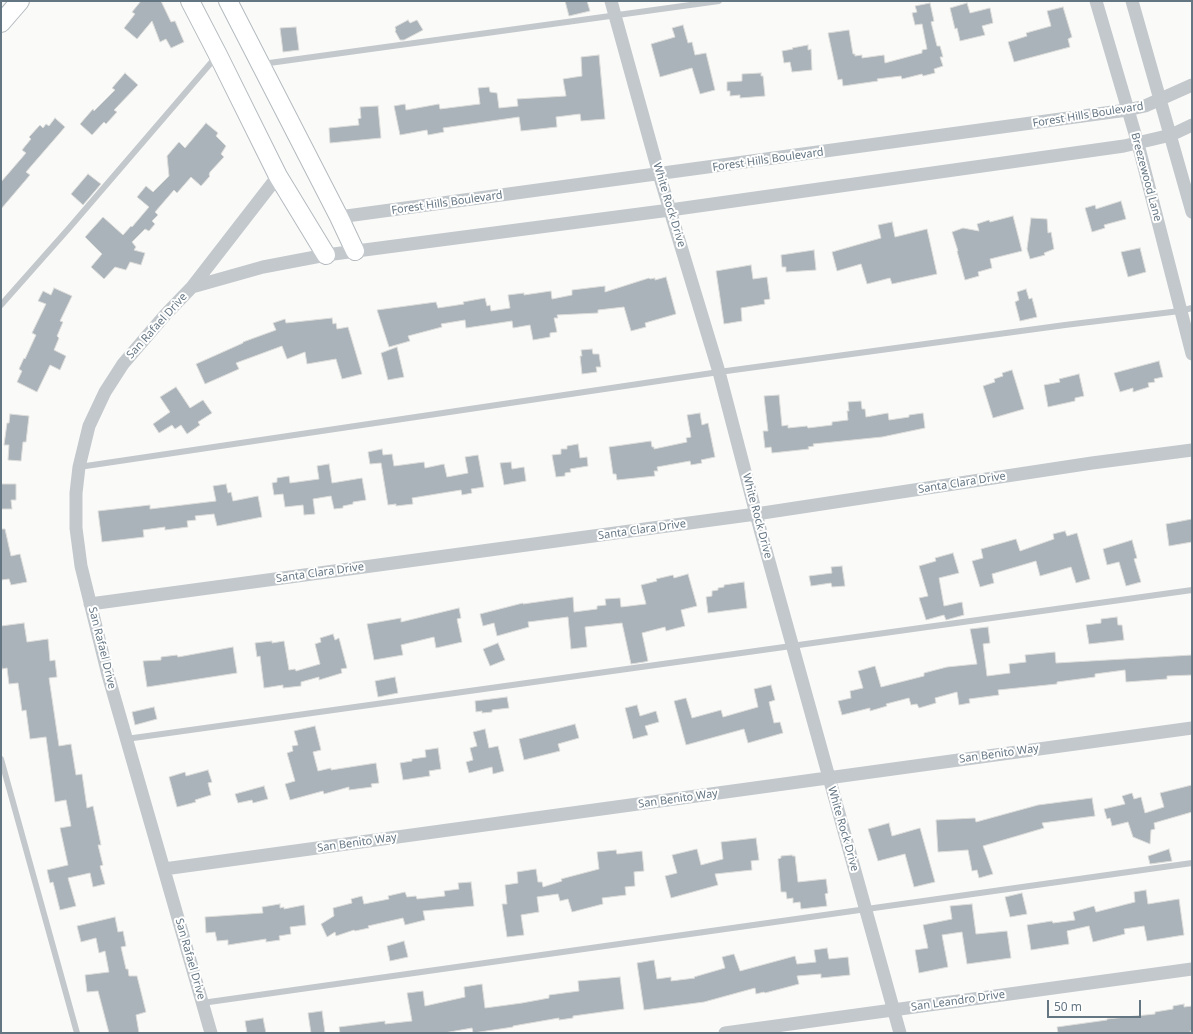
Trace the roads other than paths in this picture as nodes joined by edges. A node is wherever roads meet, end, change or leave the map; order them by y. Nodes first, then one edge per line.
1 (20, 1) edge
2 (190, 1) edge
3 (228, 1) edge
4 (611, 1) edge
5 (719, 1) edge
6 (1096, 1) edge
7 (1132, 1) edge
8 (615, 16) junction
9 (1, 23) edge
10 (218, 54) junction
11 (261, 64) junction
12 (1192, 85) edge
13 (1161, 100) junction
14 (1127, 110) junction
15 (1192, 124) edge
16 (1171, 135) junction
17 (1138, 144) junction
18 (659, 174) junction
19 (278, 176) junction
20 (670, 210) junction
21 (1192, 212) edge
22 (339, 217) junction
23 (354, 251) junction
24 (326, 255) junction
25 (192, 287) junction
26 (1, 305) edge
27 (1186, 310) edge
28 (1192, 354) edge
29 (719, 372) junction
30 (1192, 450) edge
31 (79, 467) junction
32 (756, 514) junction
33 (1192, 590) edge
34 (90, 604) junction
35 (793, 644) junction
36 (1192, 728) edge
37 (126, 739) junction
38 (1, 759) edge
39 (829, 778) junction
40 (1192, 863) edge
41 (164, 869) junction
42 (866, 910) junction
43 (1192, 969) edge
44 (202, 1003) junction
45 (893, 1010) junction
46 (77, 1033) edge
47 (211, 1033) edge
48 (725, 1033) edge
49 (900, 1033) edge

1 - 9 street
2 - 10 street
3 - 11 street
4 - 8 street, White Rock Drive
5 - 8 lane
6 - 14 street, Breezewood Lane
7 - 13 street
8 - 11 lane
8 - 18 street, White Rock Drive
10 - 19 street
10 - 26 lane
11 - 22 street
12 - 13 street, Forest Hills Boulevard
13 - 14 street, Forest Hills Boulevard
13 - 16 street
14 - 17 street, Breezewood Lane
14 - 18 street, Forest Hills Boulevard
15 - 16 street
16 - 17 street
16 - 21 street
17 - 20 street
17 - 27 street, Breezewood Lane
18 - 20 street, White Rock Drive
18 - 22 street, Forest Hills Boulevard
19 - 24 street
19 - 25 street, San Rafael Drive
20 - 23 street
20 - 29 street, White Rock Drive
22 - 23 street
23 - 24 street, San Rafael Drive
24 - 25 street, San Rafael Drive
25 - 31 street, San Rafael Drive
27 - 28 street, Breezewood Lane
27 - 29 lane
29 - 31 lane
29 - 32 street, White Rock Drive
30 - 32 street, Santa Clara Drive
31 - 34 street, San Rafael Drive
32 - 34 street, Santa Clara Drive
32 - 35 street, White Rock Drive
33 - 35 lane
34 - 37 street, San Rafael Drive
35 - 37 lane
35 - 39 street, White Rock Drive
36 - 39 street, San Benito Way
37 - 41 street, San Rafael Drive
38 - 46 lane
39 - 41 street, San Benito Way
39 - 42 street, White Rock Drive
40 - 42 lane
41 - 44 street, San Rafael Drive
42 - 44 lane
42 - 45 street, White Rock Drive
43 - 45 street, San Leandro Drive
44 - 47 street, San Rafael Drive
45 - 48 street, San Leandro Drive
45 - 49 street, White Rock Drive

